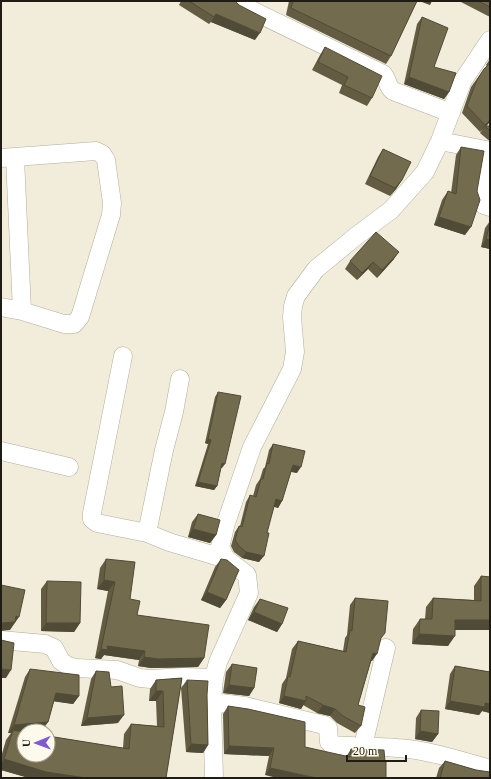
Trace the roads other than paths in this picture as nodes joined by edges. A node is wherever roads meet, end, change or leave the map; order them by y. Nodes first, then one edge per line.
1 (237, 1) edge
2 (490, 40) edge
3 (452, 113) junction
4 (440, 141) junction
5 (8, 158) edge
6 (490, 207) edge
7 (1, 307) edge
8 (22, 311) junction
9 (122, 356) dead end
10 (180, 379) dead end
11 (1, 451) edge
12 (68, 467) dead end
13 (147, 533) junction
14 (226, 560) junction
15 (1, 640) edge
16 (386, 648) dead end
17 (214, 678) junction
18 (212, 702) junction
19 (363, 746) junction
20 (490, 769) edge
21 (214, 778) edge

1 - 3 street
2 - 3 street
3 - 4 street
4 - 6 street
4 - 14 street
5 - 8 street
5 - 8 street
7 - 8 street
9 - 13 street
10 - 13 street
11 - 12 street
13 - 14 street
14 - 17 street
15 - 17 street
16 - 19 street
17 - 18 street
18 - 19 street
18 - 21 street
19 - 20 street

